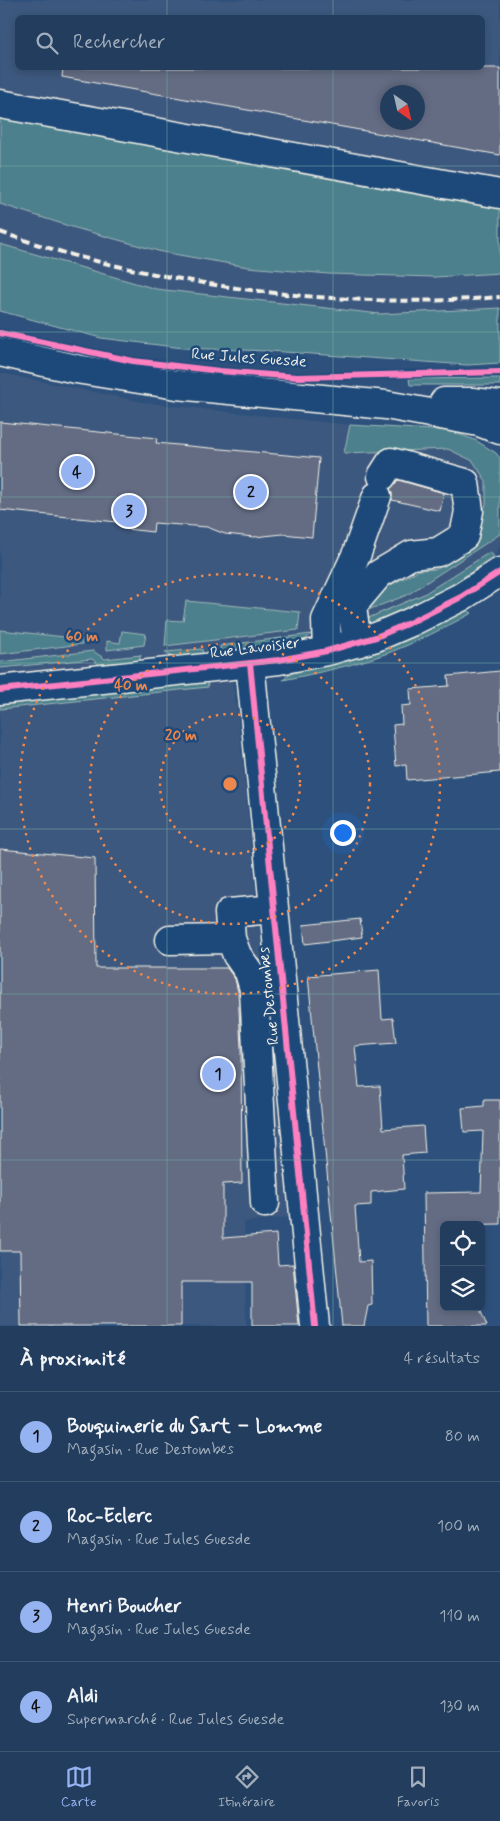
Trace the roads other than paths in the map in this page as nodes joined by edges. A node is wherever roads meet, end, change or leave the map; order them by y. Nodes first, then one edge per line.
1 (0, 104) edge
2 (500, 194) edge
3 (0, 352) edge
4 (386, 405) junction
5 (500, 405) edge
6 (500, 430) edge
7 (499, 572) edge
8 (357, 643) junction
9 (327, 651) junction
10 (250, 663) junction
11 (0, 690) edge
12 (274, 909) junction
13 (232, 939) junction
14 (170, 940) dead end
15 (265, 1203) dead end
16 (315, 1326) edge

1 - 2 street
3 - 4 street, Rue Jules Guesde
4 - 5 street, Rue Jules Guesde
4 - 6 street, Rue Jules Guesde
7 - 8 street, Rue Lavoisier
8 - 9 street, Rue Lavoisier
8 - 9 street
9 - 10 street, Rue Lavoisier
10 - 11 street, Rue Lavoisier
10 - 12 street, Rue Destombes
12 - 13 street
12 - 16 street, Rue Destombes
13 - 14 street
13 - 15 street

